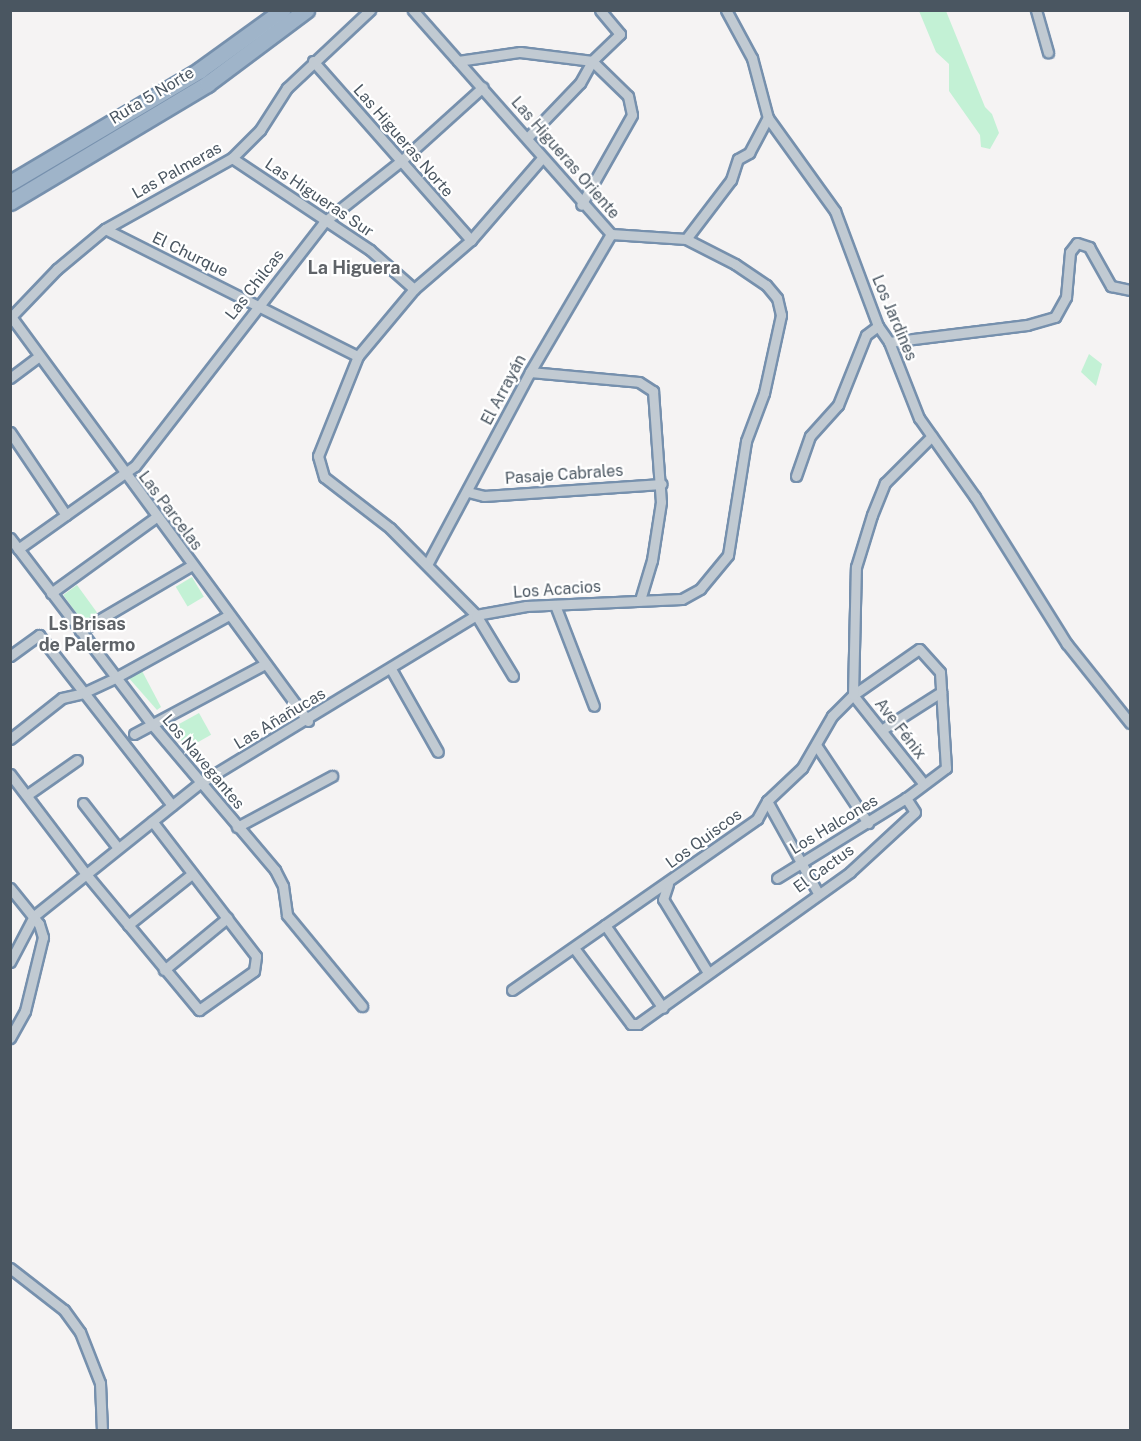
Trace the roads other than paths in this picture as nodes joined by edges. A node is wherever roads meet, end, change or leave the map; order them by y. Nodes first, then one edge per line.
1 (283, 10) edge
2 (306, 10) edge
3 (370, 10) edge
4 (413, 10) edge
5 (600, 10) edge
6 (726, 10) edge
7 (1036, 10) edge
8 (1048, 52) dead end
9 (458, 61) junction
10 (592, 61) junction
11 (313, 62) junction
12 (483, 87) junction
13 (768, 118) junction
14 (528, 136) junction
15 (232, 158) junction
16 (542, 158) junction
17 (401, 161) junction
18 (10, 183) edge
19 (10, 202) edge
20 (582, 205) junction
21 (324, 222) junction
22 (105, 229) junction
23 (611, 234) junction
24 (686, 239) junction
25 (471, 240) junction
26 (414, 289) junction
27 (1131, 291) edge
28 (257, 306) junction
29 (11, 318) edge
30 (878, 326) junction
31 (889, 342) junction
32 (39, 356) junction
33 (358, 356) junction
34 (530, 372) junction
35 (10, 378) edge
36 (10, 432) edge
37 (932, 436) junction
38 (124, 474) junction
39 (796, 476) dead end
40 (662, 484) junction
41 (468, 492) junction
42 (66, 515) junction
43 (156, 516) junction
44 (10, 538) edge
45 (18, 549) junction
46 (428, 563) junction
47 (192, 565) junction
48 (51, 592) junction
49 (640, 600) junction
50 (555, 605) junction
51 (229, 615) junction
52 (476, 615) junction
53 (80, 631) junction
54 (10, 656) edge
55 (265, 664) junction
56 (391, 669) junction
57 (513, 676) dead end
58 (115, 678) junction
59 (83, 693) junction
60 (941, 693) junction
61 (853, 694) junction
62 (594, 706) dead end
63 (308, 721) junction
64 (150, 722) junction
65 (1131, 723) edge
66 (883, 729) junction
67 (134, 734) dead end
68 (10, 739) edge
69 (816, 745) junction
70 (438, 752) dead end
71 (77, 760) dead end
72 (10, 774) edge
73 (332, 776) dead end
74 (200, 783) junction
75 (923, 783) junction
76 (27, 795) junction
77 (906, 798) junction
78 (767, 801) junction
79 (83, 803) dead end
80 (172, 805) junction
81 (152, 821) junction
82 (868, 823) junction
83 (237, 827) junction
84 (118, 848) junction
85 (802, 863) junction
86 (86, 874) junction
87 (192, 874) junction
88 (777, 878) dead end
89 (668, 884) junction
90 (10, 888) edge
91 (818, 893) junction
92 (34, 916) junction
93 (227, 918) junction
94 (128, 926) junction
95 (605, 926) junction
96 (574, 948) junction
97 (10, 962) edge
98 (164, 970) junction
99 (708, 971) junction
100 (512, 990) dead end
101 (362, 1006) dead end
102 (663, 1008) junction
103 (10, 1038) edge
104 (10, 1268) edge
105 (102, 1431) edge

1 - 18 highway, Ruta 5 Norte
2 - 19 highway, Ruta 5 Norte
3 - 11 street, Las Palmeras
4 - 9 street, Las Higueras Oriente
5 - 10 street
6 - 13 street, Los Jardines
7 - 8 street
9 - 10 street
9 - 12 street, Las Higueras Oriente
10 - 14 street
10 - 20 street
11 - 15 street, Las Palmeras
11 - 17 street, Las Higueras Norte
12 - 14 street, Las Higueras Oriente
12 - 17 street, Las Chilcas
13 - 24 street
13 - 30 street, Los Jardines
14 - 16 street, Las Higueras Oriente
15 - 21 street, Las Higueras Sur
15 - 22 street, Las Palmeras
16 - 20 street, Las Higueras Oriente
16 - 25 street
17 - 21 street, Las Chilcas
17 - 25 street, Las Higueras Norte
20 - 23 street, Las Higueras Oriente
21 - 26 street, Las Higueras Sur
21 - 28 street, Las Chilcas
22 - 28 street, El Churque
22 - 29 street, Las Palmeras
23 - 24 street, Las Higueras Oriente
23 - 34 street, El Arrayán
24 - 49 street, Las Higueras Oriente
25 - 26 street
26 - 33 street
27 - 31 street
28 - 33 street, El Churque
28 - 38 street, Las Chilcas
29 - 32 street, Las Parcelas
30 - 31 street, Los Jardines
30 - 39 street
31 - 37 street, Los Jardines
32 - 35 street
32 - 38 street, Las Parcelas
33 - 46 street
34 - 40 street
34 - 41 street, El Arrayán
36 - 42 street
37 - 61 street
37 - 65 street, Los Jardines
38 - 42 street, Las Chilcas
38 - 43 street, Las Parcelas
40 - 41 street, Pasaje Cabrales
40 - 49 street
41 - 46 street, El Arrayán
42 - 45 street, Las Chilcas
43 - 47 street, Las Parcelas
43 - 48 street
44 - 45 street, Los Navegantes
45 - 48 street, Los Navegantes
46 - 52 street
47 - 51 street, Las Parcelas
47 - 53 street
48 - 53 street, Los Navegantes
49 - 50 street, Los Acacios
50 - 52 street, Los Acacios
50 - 62 street
51 - 55 street, Las Parcelas
51 - 58 street
52 - 56 street, Las Añañucas
52 - 57 street
53 - 58 street, Los Navegantes
54 - 59 street
55 - 63 street, Las Parcelas
55 - 64 street
56 - 63 street, Las Añañucas
56 - 70 street
58 - 59 street
58 - 64 street, Los Navegantes
59 - 68 street
59 - 80 street
60 - 61 street, Los Quiscos
60 - 66 street
60 - 75 street
61 - 66 street, Ave Fénix
61 - 69 street, Los Quiscos
63 - 74 street, Las Añañucas
64 - 67 street
64 - 74 street, Los Navegantes
66 - 75 street, Ave Fénix
69 - 78 street, Los Quiscos
69 - 82 street
71 - 76 street
72 - 76 street
73 - 83 street
74 - 80 street, Las Añañucas
74 - 83 street, Los Navegantes
75 - 77 street
76 - 86 street
77 - 82 street, Los Halcones
77 - 91 street, El Cactus
78 - 85 street
78 - 89 street, Los Quiscos
79 - 84 street
80 - 81 street, Las Añañucas
81 - 84 street, Las Añañucas
81 - 87 street
82 - 85 street, Los Halcones
83 - 101 street, Los Navegantes
84 - 86 street, Las Añañucas
85 - 88 street, Los Halcones
85 - 91 street
86 - 92 street, Las Añañucas
86 - 94 street
87 - 93 street
87 - 94 street
89 - 95 street, Los Quiscos
89 - 99 street
90 - 92 street
91 - 99 street, El Cactus
92 - 97 street, Las Añañucas
92 - 103 street
93 - 98 street
93 - 98 street
94 - 98 street
95 - 96 street, Los Quiscos
95 - 102 street
96 - 100 street, Los Quiscos
96 - 102 street, El Cactus
99 - 102 street, El Cactus
104 - 105 street

